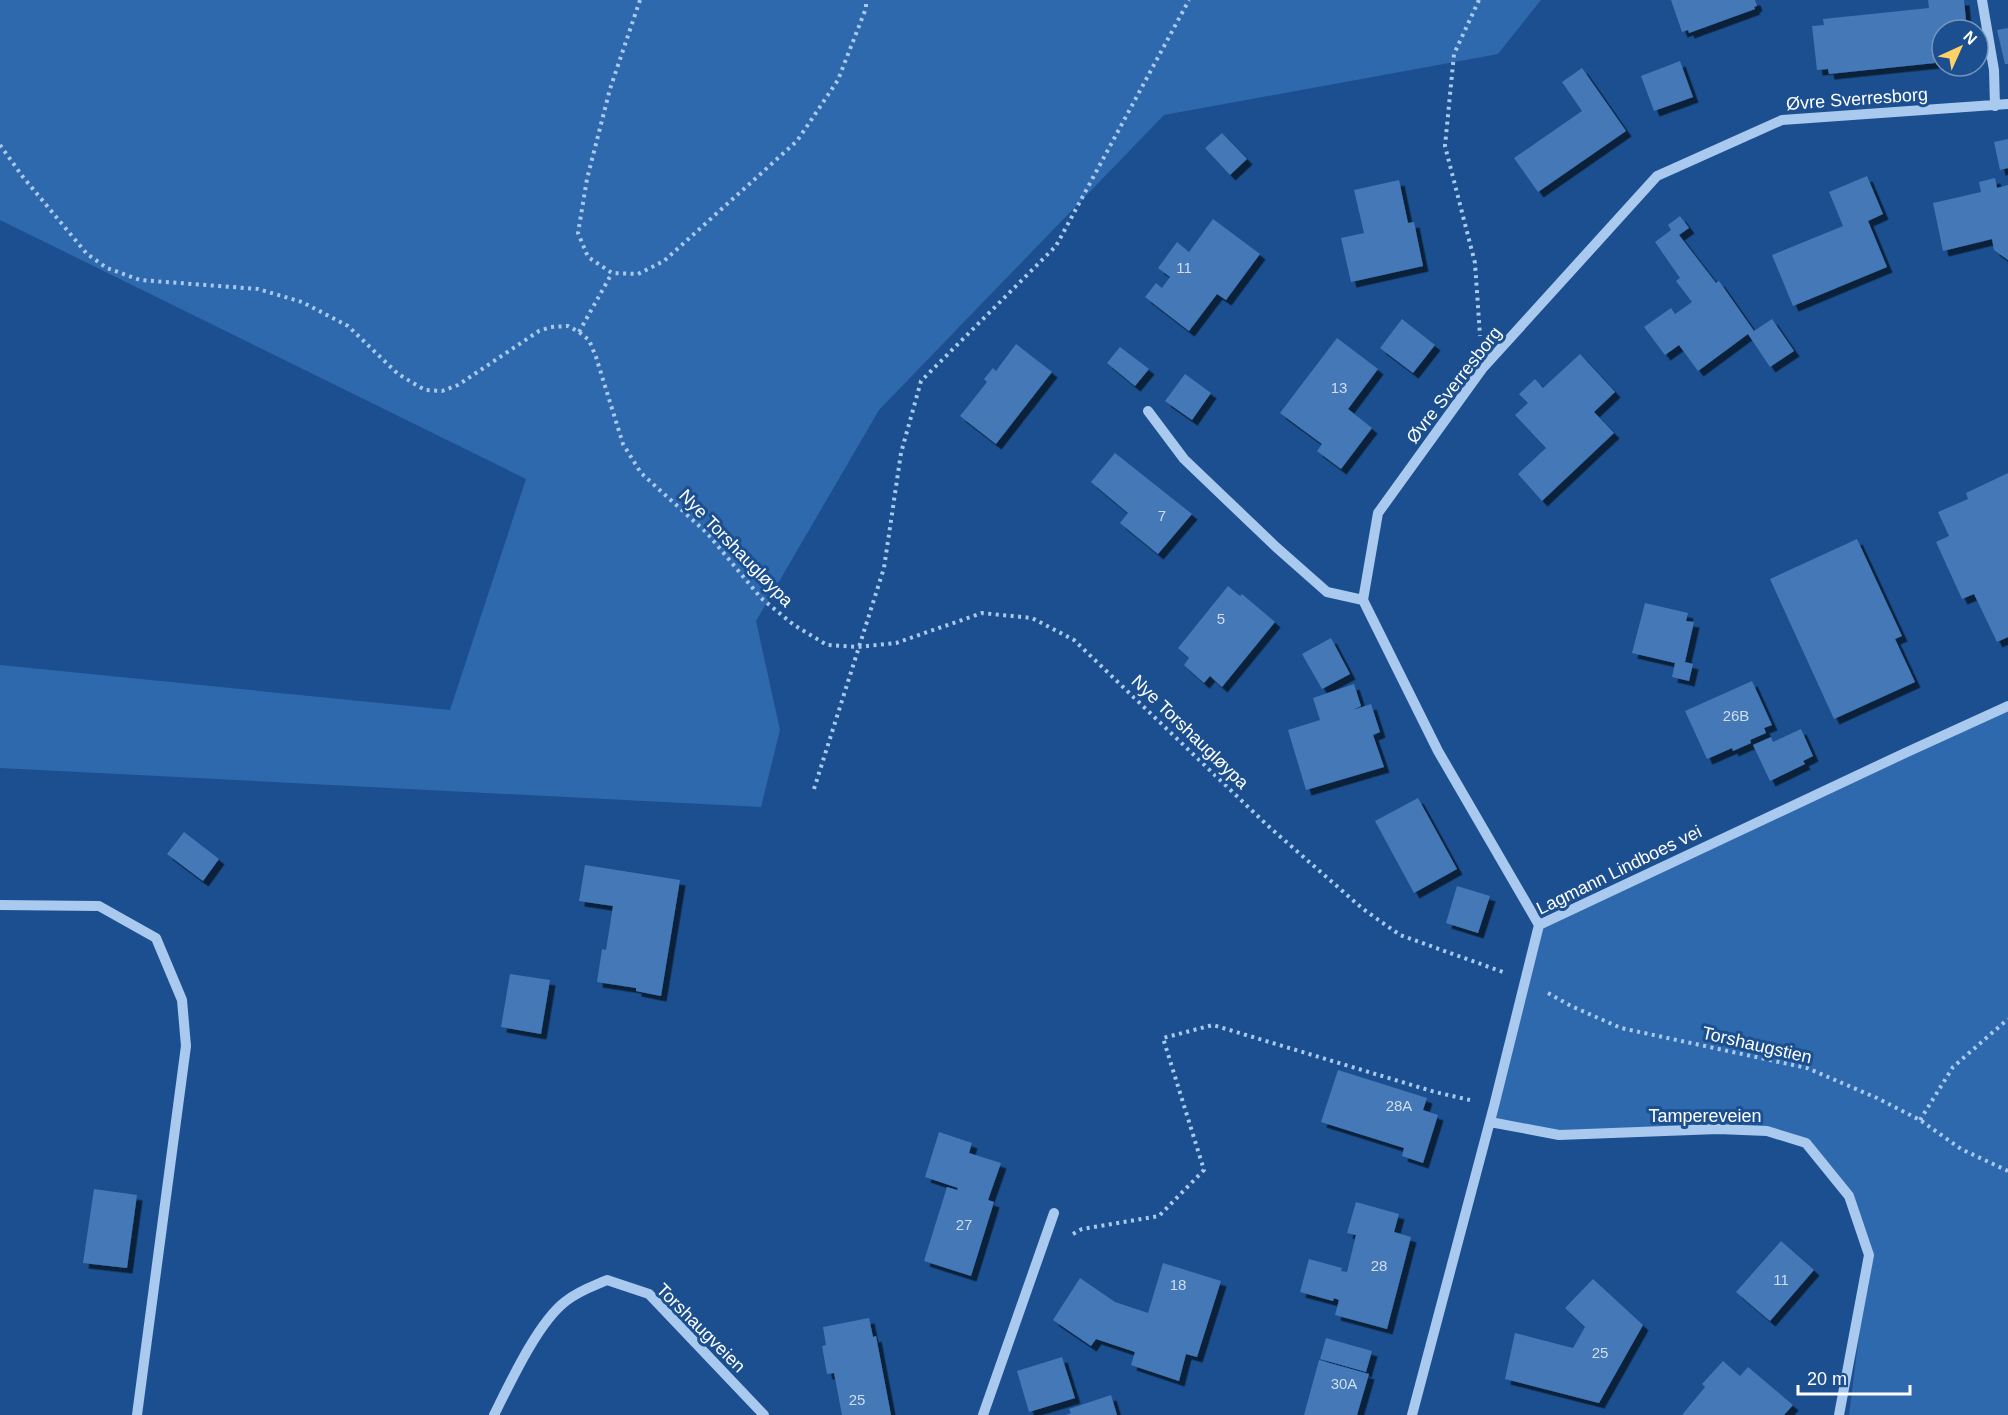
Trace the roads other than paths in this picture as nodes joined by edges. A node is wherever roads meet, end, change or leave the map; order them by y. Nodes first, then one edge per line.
1 (1982, 0) edge
2 (2008, 104) edge
3 (1995, 106) junction
4 (1148, 411) dead end
5 (1364, 600) junction
6 (2008, 706) edge
7 (0, 905) edge
8 (1539, 925) junction
9 (1490, 1122) junction
10 (1054, 1213) dead end
11 (137, 1415) edge
12 (494, 1415) edge
13 (764, 1415) edge
14 (983, 1415) edge
15 (1412, 1415) edge
16 (1839, 1415) edge

1 - 3 street
2 - 3 street, Øvre Sverresborg
3 - 5 street, Øvre Sverresborg
4 - 5 street
5 - 8 street
6 - 8 street, Lagmann Lindboes vei
7 - 11 street
8 - 9 street, Lagmann Lindboes vei
9 - 15 street, Lagmann Lindboes vei
9 - 16 street, Tampereveien
10 - 14 street
12 - 13 street, Torshaugveien

